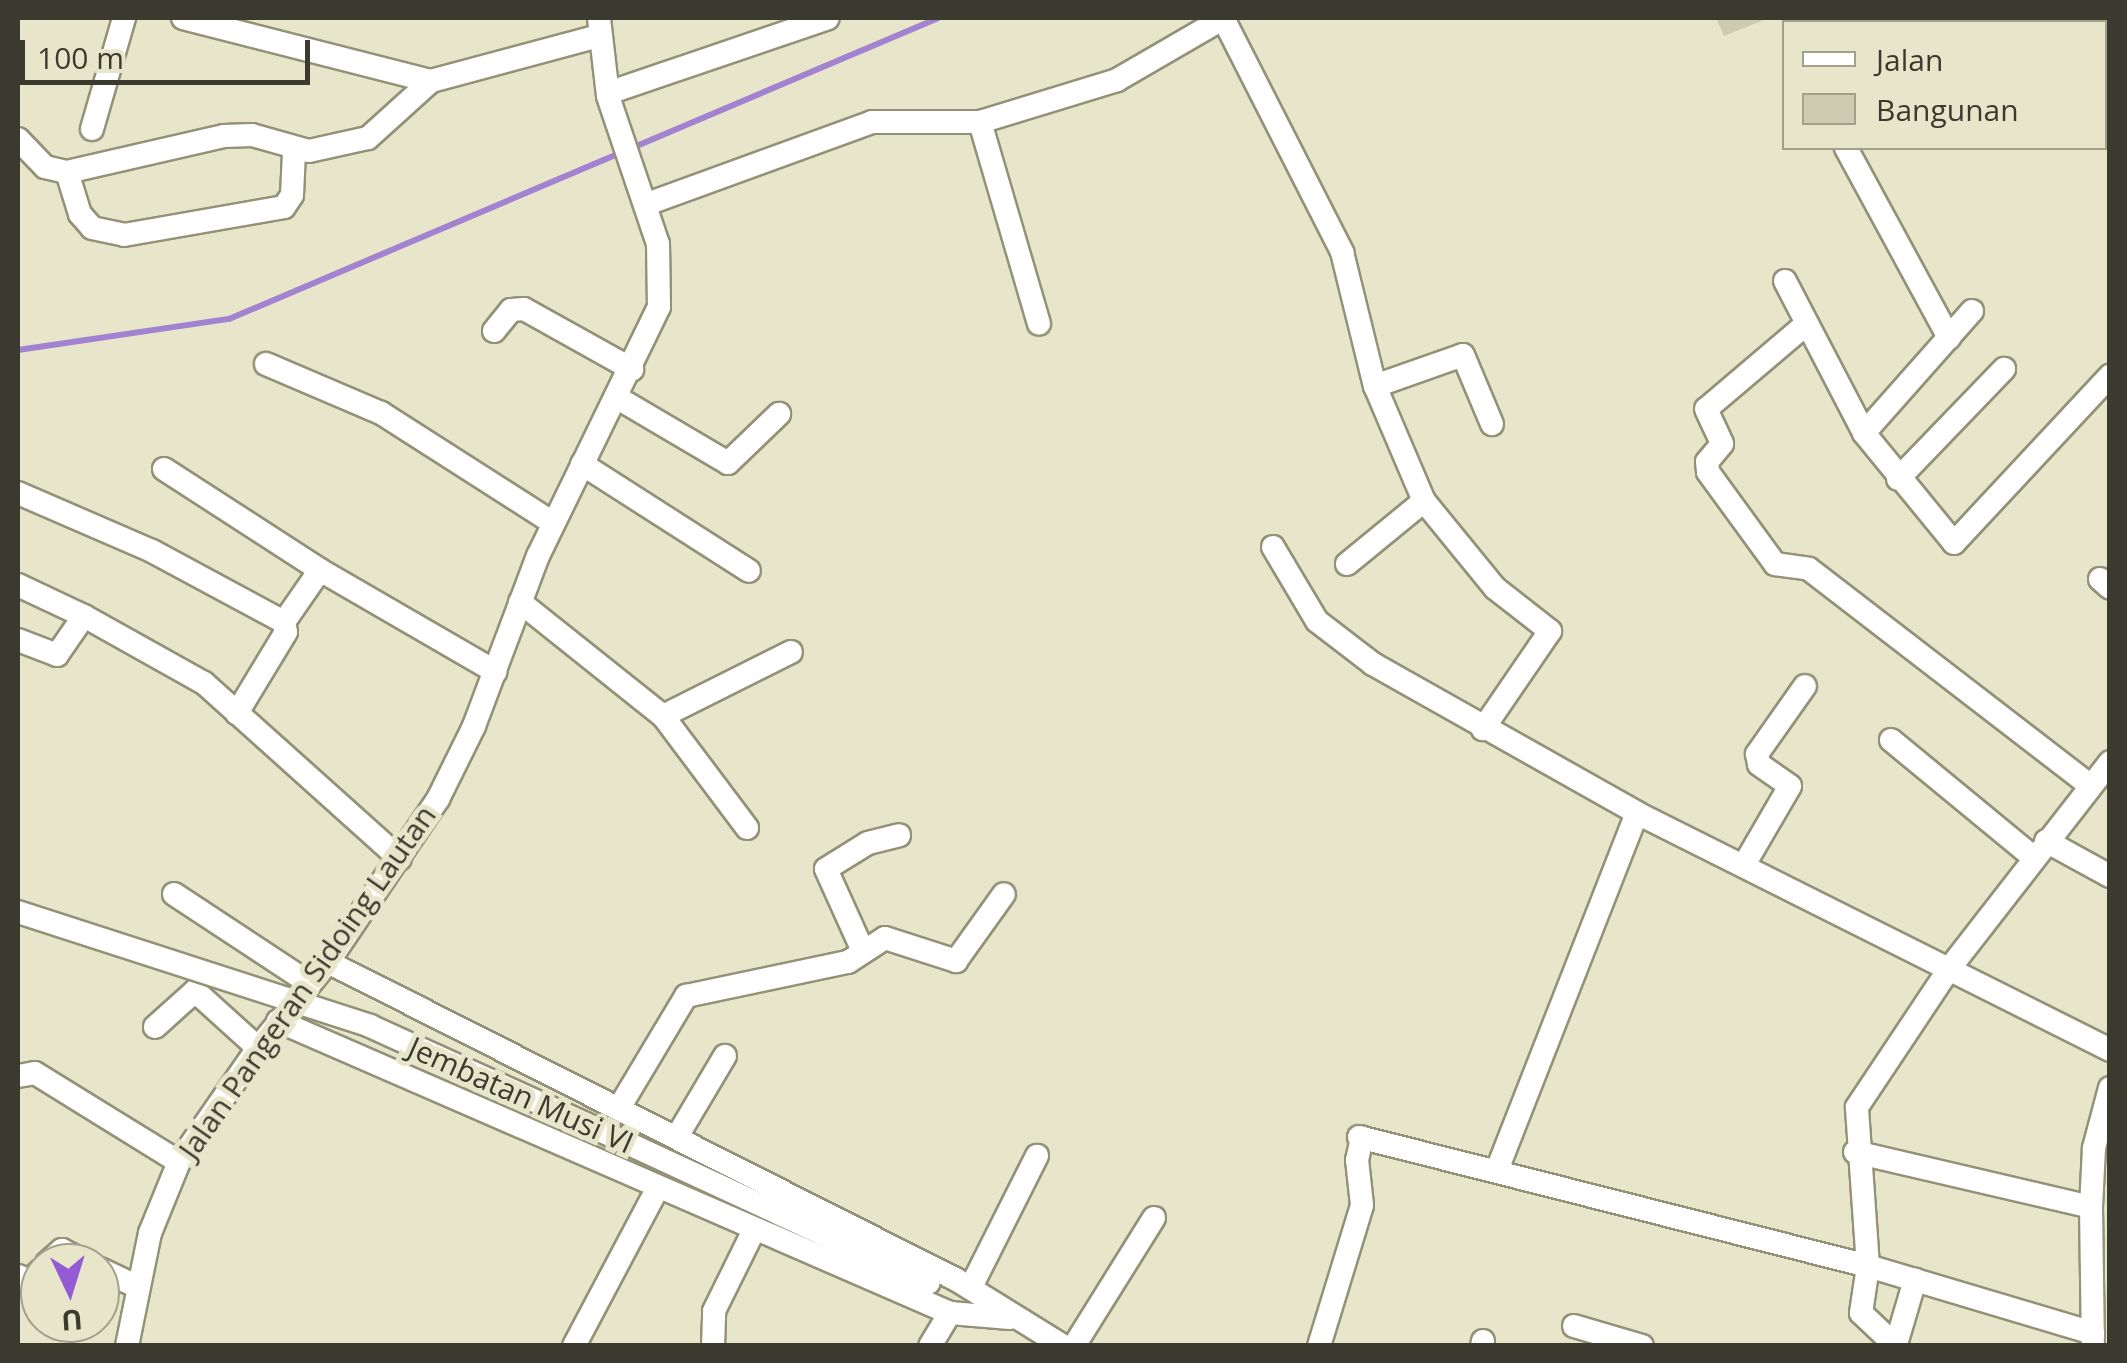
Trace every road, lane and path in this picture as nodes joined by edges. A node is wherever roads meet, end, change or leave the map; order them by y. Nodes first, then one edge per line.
1 (124, 18) edge
2 (183, 18) edge
3 (828, 18) edge
4 (1223, 18) edge
5 (599, 27) edge
6 (431, 81) junction
7 (608, 95) junction
8 (980, 122) junction
9 (92, 129) dead end
10 (18, 139) edge
11 (1856, 151) edge
12 (294, 152) junction
13 (67, 172) junction
14 (644, 194) junction
15 (1785, 281) dead end
16 (1972, 312) dead end
17 (1039, 324) dead end
18 (1804, 326) junction
19 (494, 331) dead end
20 (1949, 338) junction
21 (266, 364) dead end
22 (632, 369) junction
23 (2004, 369) dead end
24 (2110, 376) edge
25 (1375, 386) junction
26 (614, 400) junction
27 (779, 414) dead end
28 (1492, 424) dead end
29 (1864, 433) junction
30 (582, 464) junction
31 (164, 469) dead end
32 (1898, 480) junction
33 (18, 493) edge
34 (1424, 502) junction
35 (553, 523) junction
36 (1274, 548) dead end
37 (1347, 564) dead end
38 (320, 570) junction
39 (749, 571) dead end
40 (18, 585) edge
41 (520, 602) junction
42 (84, 616) junction
43 (284, 622) junction
44 (18, 640) edge
45 (790, 652) dead end
46 (496, 672) junction
47 (1805, 686) dead end
48 (236, 713) junction
49 (663, 716) junction
50 (1483, 729) junction
51 (1891, 740) dead end
52 (2110, 762) edge
53 (2089, 785) junction
54 (1637, 813) junction
55 (747, 828) dead end
56 (899, 836) dead end
57 (2040, 849) junction
58 (400, 859) junction
59 (1744, 864) junction
60 (2110, 876) edge
61 (174, 894) dead end
62 (1004, 894) dead end
63 (18, 912) edge
64 (863, 951) junction
65 (328, 962) junction
66 (1949, 969) junction
67 (309, 983) junction
68 (278, 1021) junction
69 (155, 1027) dead end
70 (258, 1048) junction
71 (2110, 1050) edge
72 (725, 1056) dead end
73 (18, 1076) edge
74 (2110, 1088) edge
75 (620, 1108) junction
76 (678, 1136) junction
77 (2102, 1144) edge
78 (1855, 1152) junction
79 (1037, 1156) dead end
80 (179, 1162) junction
81 (1497, 1170) junction
82 (656, 1190) junction
83 (2090, 1208) junction
84 (1154, 1218) dead end
85 (754, 1232) junction
86 (1868, 1266) junction
87 (120, 1278) edge
88 (1915, 1280) junction
89 (138, 1287) junction
90 (971, 1287) junction
91 (950, 1313) junction
92 (1010, 1318) junction
93 (1574, 1326) dead end
94 (2093, 1339) edge
95 (1897, 1344) edge
96 (131, 1345) edge
97 (574, 1346) edge
98 (713, 1346) edge
99 (930, 1346) edge
100 (1063, 1346) edge
101 (1074, 1346) edge
102 (1319, 1346) edge
103 (1642, 1346) edge

1 - 9 street
2 - 6 street
3 - 7 street
4 - 8 street
4 - 25 street
5 - 6 street
5 - 7 street
6 - 12 street
7 - 14 street, Jalan Pangeran Sidoing Lautan
8 - 14 street
8 - 17 street
10 - 13 street
11 - 20 street
12 - 13 street
12 - 13 street
14 - 22 street, Jalan Pangeran Sidoing Lautan
15 - 18 street
16 - 20 street
18 - 29 street
18 - 53 street
19 - 22 street
20 - 29 street
21 - 35 street
22 - 26 street, Jalan Pangeran Sidoing Lautan
23 - 32 street
24 - 32 street
25 - 28 street
25 - 34 street
26 - 27 street
26 - 30 street, Jalan Pangeran Sidoing Lautan
29 - 32 street
30 - 35 street, Jalan Pangeran Sidoing Lautan
30 - 39 street
31 - 38 street
33 - 43 street
34 - 37 street
34 - 50 street
35 - 41 street, Jalan Pangeran Sidoing Lautan
36 - 50 street
38 - 43 street
38 - 46 street
40 - 42 street
41 - 46 street, Jalan Pangeran Sidoing Lautan
41 - 49 street
42 - 44 street
42 - 48 street
43 - 48 street
45 - 49 street
46 - 58 street, Jalan Pangeran Sidoing Lautan
47 - 59 street
48 - 58 street
49 - 55 street
50 - 54 street
51 - 57 street
52 - 53 street
53 - 57 street
54 - 59 street
54 - 81 street
56 - 64 street
57 - 60 street
57 - 66 street
58 - 65 street, Jalan Pangeran Sidoing Lautan
59 - 66 street
61 - 67 street
62 - 64 street
63 - 92 street, Jembatan Musi VI, bridge
64 - 75 street
65 - 67 street, Jalan Pangeran Sidoing Lautan
65 - 75 street
66 - 71 street
66 - 78 street
67 - 68 street, Jalan Pangeran Sidoing Lautan
68 - 70 street, Jalan Pangeran Sidoing Lautan
68 - 82 street
69 - 70 street
70 - 80 street, Jalan Pangeran Sidoing Lautan
72 - 76 street
73 - 80 street
74 - 77 street
75 - 76 street
76 - 90 street
77 - 83 street
78 - 83 street
78 - 86 street
79 - 90 street
80 - 89 street, Jalan Pangeran Sidoing Lautan
81 - 86 street
81 - 102 street
82 - 85 street
82 - 97 street
83 - 94 street
84 - 101 street
85 - 91 street
85 - 98 street
86 - 88 street
86 - 95 street
87 - 89 street
88 - 94 street
88 - 95 street
89 - 96 street, Jalan Pangeran Sidoing Lautan
90 - 92 street
91 - 92 street
91 - 99 street
92 - 100 street
93 - 103 street

